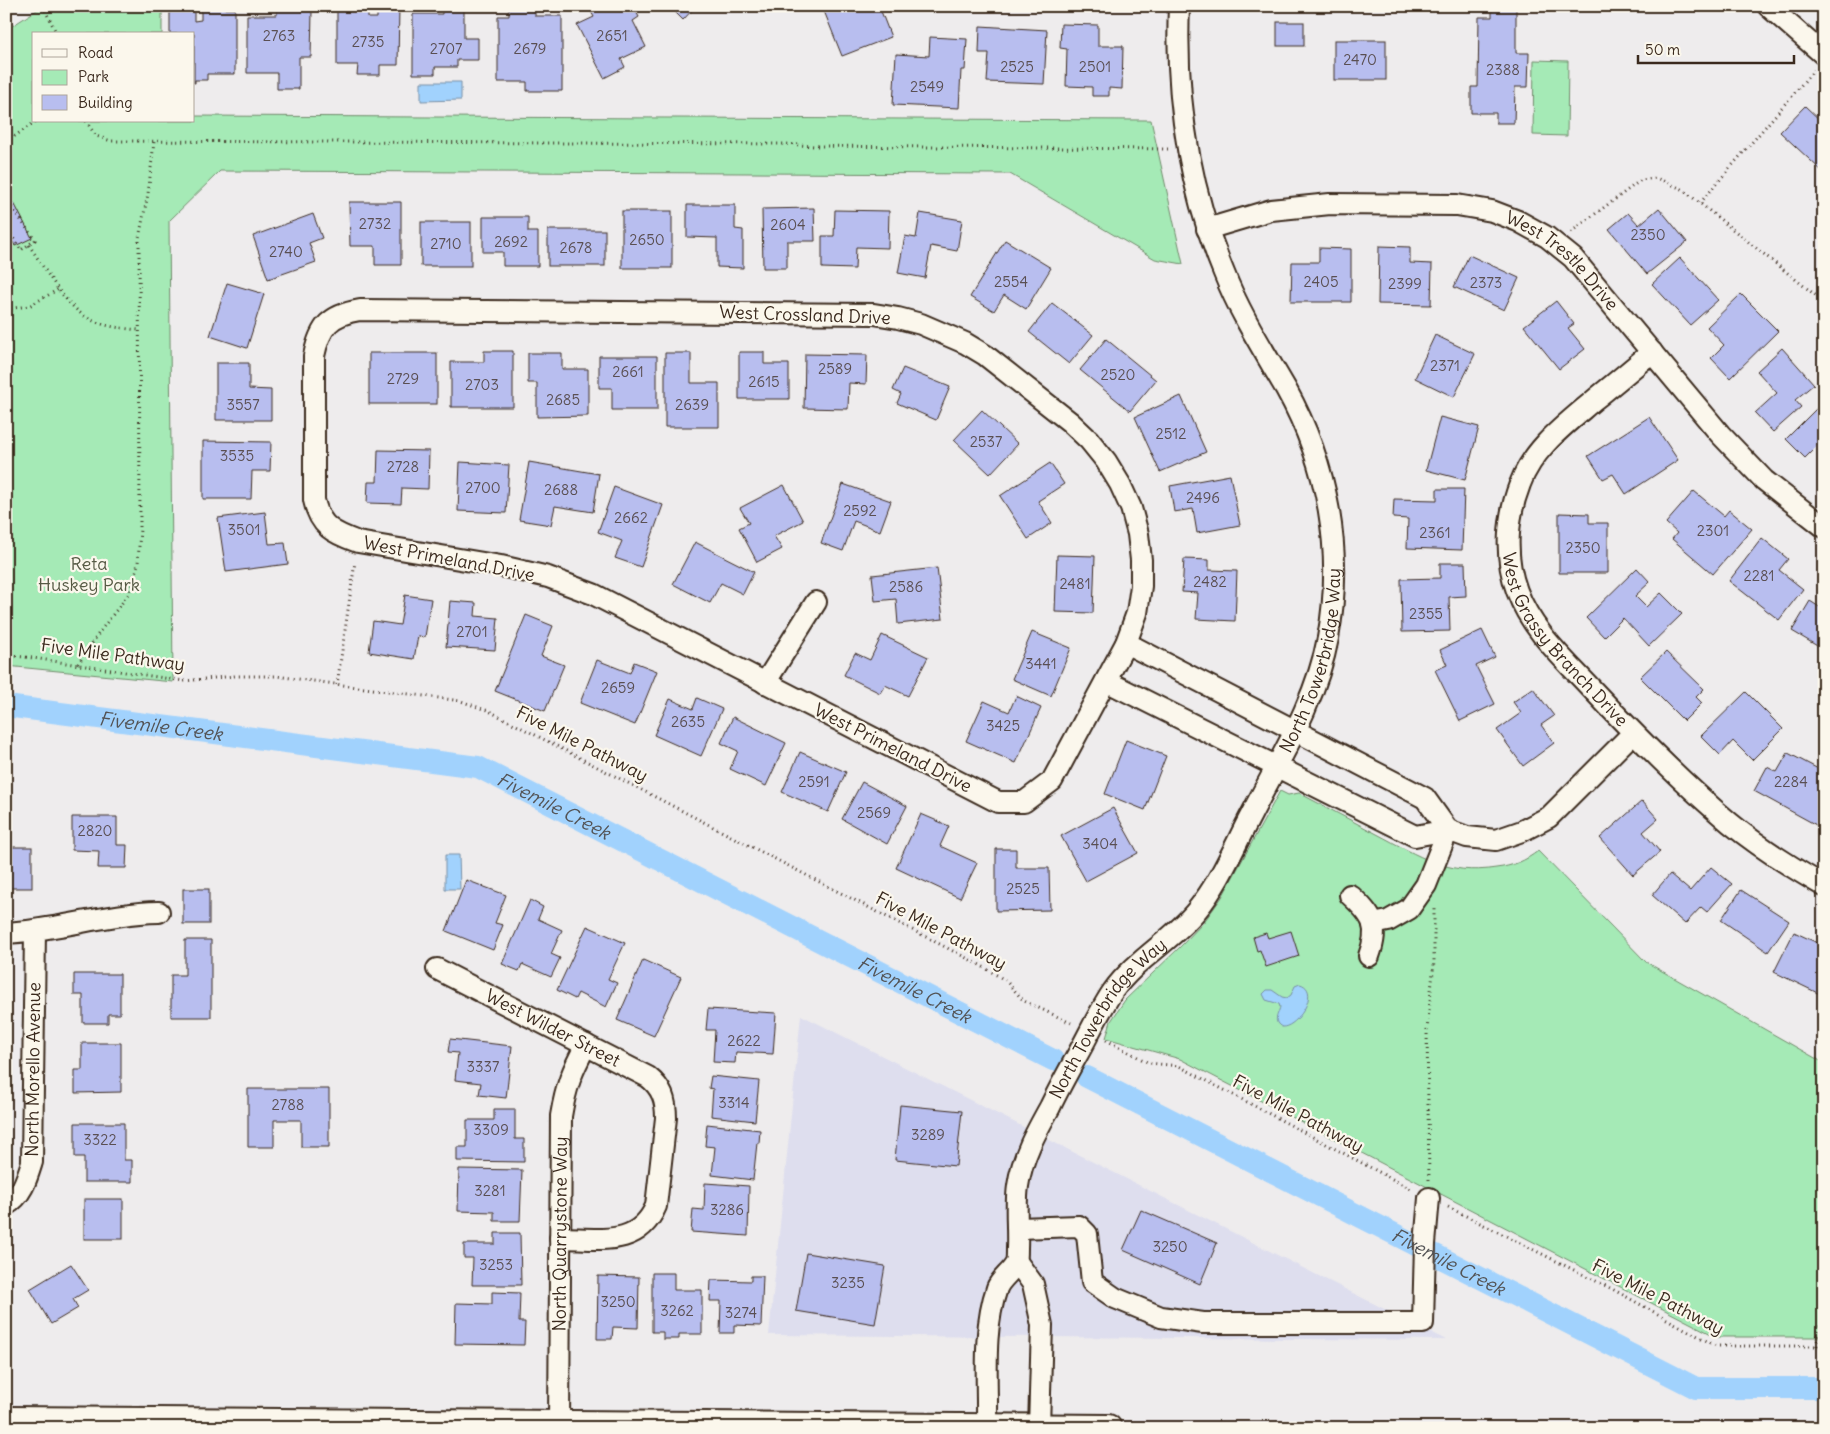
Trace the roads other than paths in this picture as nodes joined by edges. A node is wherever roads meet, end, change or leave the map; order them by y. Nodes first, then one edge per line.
1 (1179, 6) edge
2 (1768, 6) edge
3 (1820, 60) edge
4 (1207, 229) junction
5 (1652, 352) junction
6 (324, 524) joint
7 (1824, 527) edge
8 (816, 602) dead end
9 (1126, 643) junction
10 (1106, 680) junction
11 (765, 683) junction
12 (1295, 730) junction
13 (1633, 733) junction
14 (1276, 766) junction
15 (1024, 802) joint
16 (1448, 830) junction
17 (1824, 886) edge
18 (1350, 895) dead end
19 (159, 912) dead end
20 (1373, 924) junction
21 (35, 931) junction
22 (6, 933) edge
23 (1369, 956) dead end
24 (438, 969) dead end
25 (586, 1044) junction
26 (1429, 1198) road end
27 (9, 1204) edge
28 (1018, 1228) junction
29 (560, 1238) junction
30 (1017, 1262) junction
31 (6, 1420) edge
32 (559, 1426) edge
33 (987, 1427) edge
34 (1039, 1427) edge
35 (1108, 1428) edge

1 - 4 street, North Towerbridge Way
2 - 3 street
4 - 5 street, West Trestle Drive
4 - 12 street, North Towerbridge Way
5 - 7 street, West Trestle Drive
5 - 13 street, West Grassy Branch Drive
6 - 9 street, West Crossland Drive
6 - 11 street, West Primeland Drive
8 - 11 street
9 - 10 street, West Crossland Drive
9 - 12 street
10 - 14 street
10 - 15 street, West Crossland Drive
11 - 15 street, West Primeland Drive
12 - 14 street, North Towerbridge Way
12 - 16 street
13 - 16 street
13 - 17 street, West Grassy Branch Drive
14 - 16 street
14 - 28 street, North Towerbridge Way
16 - 20 street
18 - 20 street
19 - 21 street
20 - 23 street
21 - 22 street
21 - 27 street, North Morello Avenue
24 - 25 street, West Wilder Street
25 - 29 street, North Quarrystone Way
25 - 29 street, West Wilder Street
26 - 28 street
28 - 30 street, North Towerbridge Way
29 - 32 street, North Quarrystone Way
30 - 33 street
30 - 34 street
31 - 32 main road
32 - 33 main road
33 - 34 main road
34 - 35 main road

